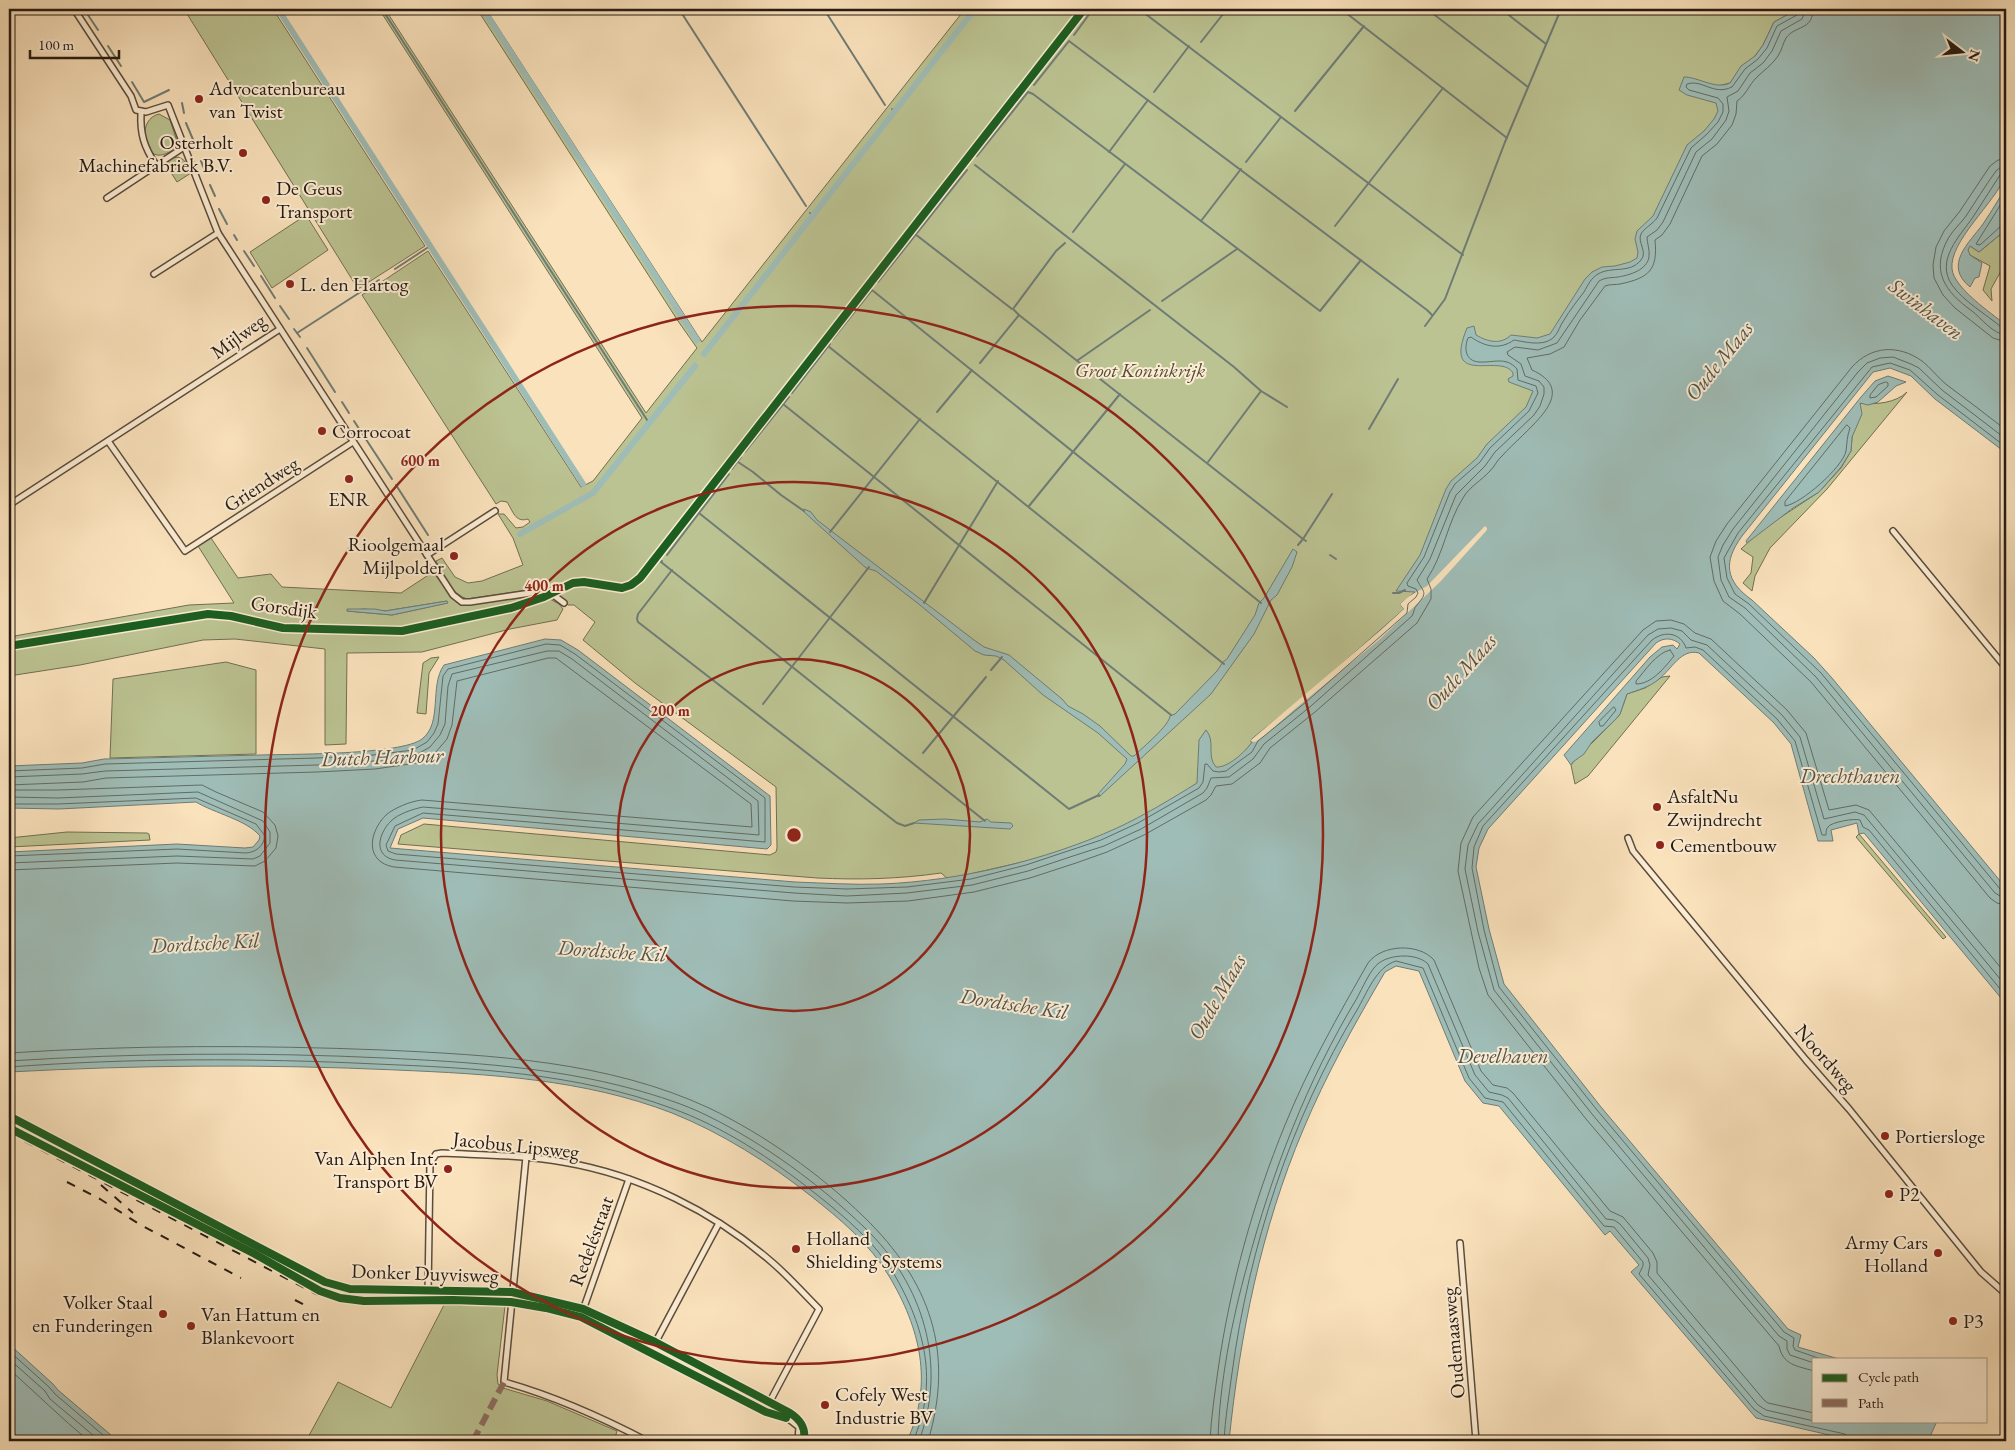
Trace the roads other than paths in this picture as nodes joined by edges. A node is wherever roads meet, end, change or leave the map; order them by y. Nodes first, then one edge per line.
1 (74, 9) edge
2 (141, 113) junction
3 (184, 146) junction
4 (156, 165) junction
5 (106, 198) dead end
6 (218, 233) junction
7 (154, 274) dead end
8 (280, 329) junction
9 (108, 441) junction
10 (353, 442) junction
11 (9, 506) edge
12 (495, 511) dead end
13 (1893, 531) dead end
14 (427, 555) junction
15 (564, 603) dead end
16 (2006, 668) edge
17 (1628, 838) dead end
18 (9, 1121) edge
19 (526, 1157) junction
20 (629, 1179) junction
21 (719, 1223) junction
22 (1460, 1243) dead end
23 (428, 1294) junction
24 (2006, 1294) edge
25 (511, 1296) junction
26 (582, 1313) junction
27 (653, 1347) junction
28 (767, 1407) junction
29 (647, 1441) edge
30 (798, 1441) edge
31 (1476, 1441) edge

1 - 2 street
2 - 3 street, Mijlweg
2 - 4 street
3 - 4 street
3 - 6 street, Mijlweg
4 - 5 street
6 - 7 street
6 - 8 street, Mijlweg
8 - 9 street, Mijlweg
8 - 10 street
9 - 10 street, Griendweg
9 - 11 street, Mijlweg
10 - 14 street
12 - 14 street
13 - 16 street
14 - 15 street
17 - 24 street, Noordweg
18 - 23 street, Donker Duyvisweg
19 - 20 street, Jacobus Lipsweg
19 - 23 street, Jacobus Lipsweg
19 - 25 street
20 - 21 street, Jacobus Lipsweg
20 - 26 street, Redeléstraat
21 - 27 street
21 - 28 street, Jacobus Lipsweg
22 - 31 street, Oudemaasweg
23 - 25 street, Donker Duyvisweg
25 - 26 street, Donker Duyvisweg
25 - 29 street
26 - 27 street, Donker Duyvisweg
27 - 28 street, Donker Duyvisweg
28 - 30 street, Donker Duyvisweg

